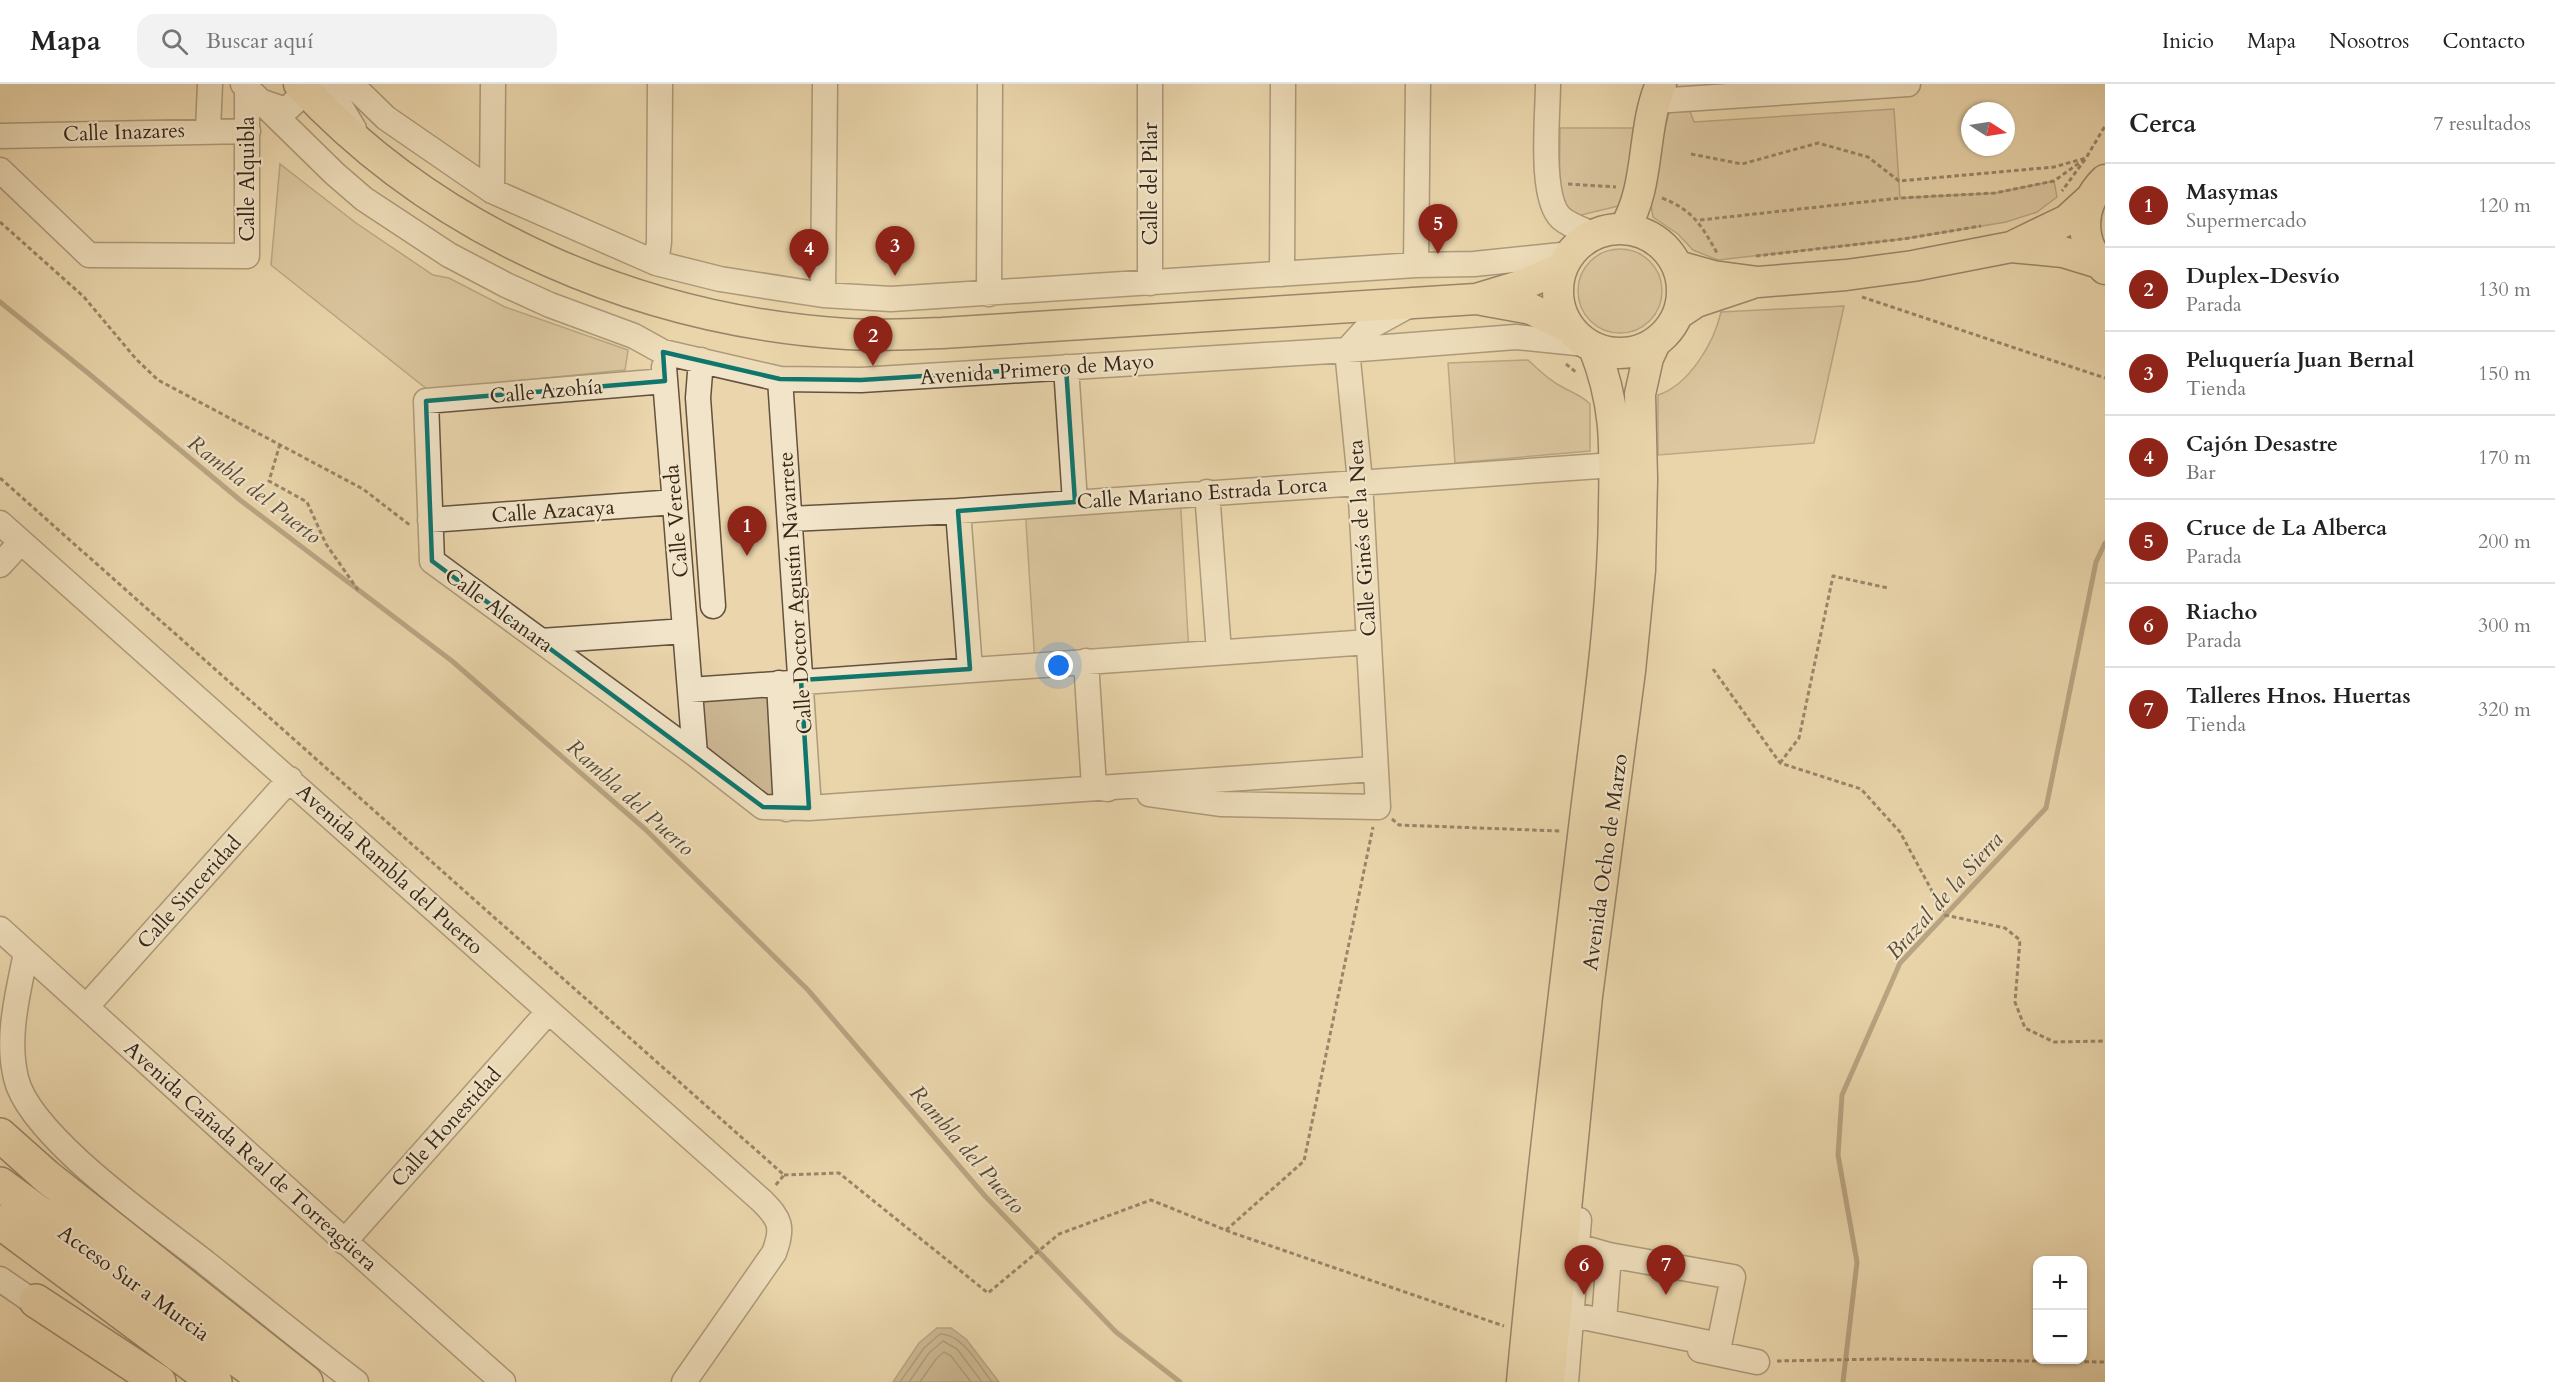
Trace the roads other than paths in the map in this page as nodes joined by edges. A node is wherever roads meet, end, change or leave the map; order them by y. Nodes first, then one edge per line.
1 (210, 84) edge
2 (351, 84) edge
3 (493, 84) edge
4 (660, 84) edge
5 (825, 84) edge
6 (990, 84) edge
7 (1150, 84) edge
8 (1283, 84) edge
9 (1418, 84) edge
10 (1548, 84) edge
11 (1908, 84) edge
12 (250, 91) edge
13 (307, 91) edge
14 (1658, 93) edge
15 (208, 130) junction
16 (248, 131) junction
17 (0, 136) edge
18 (298, 139) junction
19 (0, 170) edge
20 (2094, 179) edge
21 (492, 191) junction
22 (1635, 232) junction
23 (1594, 235) junction
24 (2011, 247) junction
25 (1566, 261) junction
26 (656, 263) junction
27 (1416, 265) junction
28 (1677, 266) junction
29 (2102, 266) edge
30 (1756, 269) junction
31 (1282, 274) junction
32 (1150, 283) junction
33 (989, 294) junction
34 (824, 295) junction
35 (1476, 299) junction
36 (1412, 303) junction
37 (1678, 314) junction
38 (1583, 340) junction
39 (1655, 343) junction
40 (1347, 350) junction
41 (663, 351) junction
42 (701, 360) junction
43 (1066, 367) junction
44 (780, 379) junction
45 (665, 381) junction
46 (426, 401) joint
47 (1614, 465) junction
48 (1360, 481) junction
49 (1207, 492) junction
50 (675, 502) junction
51 (1075, 502) junction
52 (958, 511) junction
53 (790, 519) junction
54 (0, 523) edge
55 (431, 531) junction
56 (21, 542) junction
57 (0, 566) edge
58 (713, 606) dead end
59 (685, 631) junction
60 (541, 641) junction
61 (1369, 642) junction
62 (1219, 652) junction
63 (1086, 661) junction
64 (970, 669) junction
65 (790, 682) junction
66 (690, 690) junction
67 (695, 754) junction
68 (1374, 769) junction
69 (290, 779) junction
70 (1094, 787) junction
71 (798, 808) junction
72 (0, 929) edge
73 (26, 952) junction
74 (1587, 996) junction
75 (87, 1006) junction
76 (548, 1012) junction
77 (0, 1135) edge
78 (0, 1184) edge
79 (0, 1222) edge
80 (344, 1242) junction
81 (1577, 1246) junction
82 (1609, 1255) junction
83 (0, 1279) edge
84 (36, 1301) junction
85 (1572, 1319) junction
86 (1604, 1321) junction
87 (1757, 1362) road end
88 (133, 1382) edge
89 (159, 1382) edge
90 (215, 1382) edge
91 (268, 1382) edge
92 (306, 1382) edge
93 (356, 1382) edge
94 (503, 1382) edge
95 (684, 1382) edge
96 (1522, 1382) edge
97 (1549, 1382) edge
98 (1566, 1382) edge

1 - 15 street
2 - 21 street
3 - 21 street
4 - 26 street
5 - 34 street
6 - 33 street
7 - 32 street, Calle del Pilar
8 - 31 street
9 - 27 street
10 - 23 street
11 - 14 street
12 - 13 street, Avenida Primero de Mayo
12 - 16 street, Calle Alquibla
12 - 18 street, Avenida Primero de Mayo
13 - 18 street, Avenida Primero de Mayo
13 - 36 main road, Avenida Primero de Mayo
14 - 22 main road
15 - 16 street, Calle Inazares
15 - 17 street, Calle Inazares
16 - 19 street, Calle Alquibla
18 - 41 street, Avenida Primero de Mayo
20 - 24 main road
20 - 29 main road
21 - 26 street
22 - 23 main road
22 - 28 main road
23 - 25 main road
24 - 29 main road
24 - 30 main road
25 - 27 street
25 - 35 main road, Avenida Primero de Mayo
25 - 38 main road
26 - 34 street
27 - 31 street
28 - 30 main road
28 - 37 main road
30 - 37 main road
31 - 32 street
32 - 33 street
33 - 34 street
35 - 36 main road, Avenida Primero de Mayo
35 - 38 main road, Avenida Primero de Mayo
36 - 40 street
37 - 39 main road
38 - 39 main road
38 - 40 street, Avenida Primero de Mayo
38 - 47 main road, Avenida Ocho de Marzo
39 - 74 main road, Avenida Ocho de Marzo
40 - 43 street, Avenida Primero de Mayo
40 - 48 street, Calle Ginés de la Neta
41 - 42 street, Avenida Primero de Mayo
41 - 45 street, Calle Vereda
42 - 44 street, Avenida Primero de Mayo
42 - 58 street
43 - 44 street, Avenida Primero de Mayo
43 - 51 street
44 - 53 street, Calle Doctor Agustín Navarrete
45 - 46 street, Calle Azohía
45 - 50 street, Calle Vereda
46 - 55 street, Calle Alcanara
47 - 48 street, Calle Mariano Estrada Lorca
47 - 96 main road, Avenida Ocho de Marzo
48 - 49 street, Calle Mariano Estrada Lorca
48 - 61 street, Calle Ginés de la Neta
49 - 51 street, Calle Mariano Estrada Lorca
49 - 62 street
50 - 55 street, Calle Azacaya
50 - 59 street, Calle Vereda
51 - 52 street, Calle Mariano Estrada Lorca
52 - 53 street, Calle Mariano Estrada Lorca
52 - 64 street
53 - 65 street, Calle Doctor Agustín Navarrete
54 - 56 street, Avenida Rambla del Puerto
55 - 60 street, Calle Alcanara
56 - 57 street
56 - 69 street, Avenida Rambla del Puerto
59 - 60 street
59 - 66 street, Calle Vereda
60 - 67 street, Calle Alcanara
61 - 62 street
61 - 68 street, Calle Ginés de la Neta
62 - 63 street
63 - 64 street
63 - 70 street
64 - 65 street
65 - 66 street
65 - 71 street, Calle Doctor Agustín Navarrete
66 - 67 street, Calle Vereda
67 - 71 street, Calle Alcanara
68 - 70 street
68 - 70 street, Calle Ginés de la Neta
69 - 75 street, Calle Sinceridad
69 - 76 street, Avenida Rambla del Puerto
70 - 71 street
72 - 73 street, Avenida Cañada Real de Torreagüera
73 - 75 street, Avenida Cañada Real de Torreagüera
73 - 93 street
74 - 81 street
74 - 97 main road, Avenida Ocho de Marzo
75 - 80 street, Avenida Cañada Real de Torreagüera
76 - 80 street, Calle Honestidad
76 - 95 street, Avenida Rambla del Puerto
77 - 92 highway
78 - 91 highway, Acceso Sur a Murcia
79 - 90 highway, Acceso Sur a Murcia
80 - 94 street, Avenida Cañada Real de Torreagüera
81 - 82 street
81 - 85 street
82 - 86 street
82 - 86 street
83 - 84 street
84 - 88 street
84 - 89 highway
85 - 86 street
85 - 87 street
85 - 98 street

